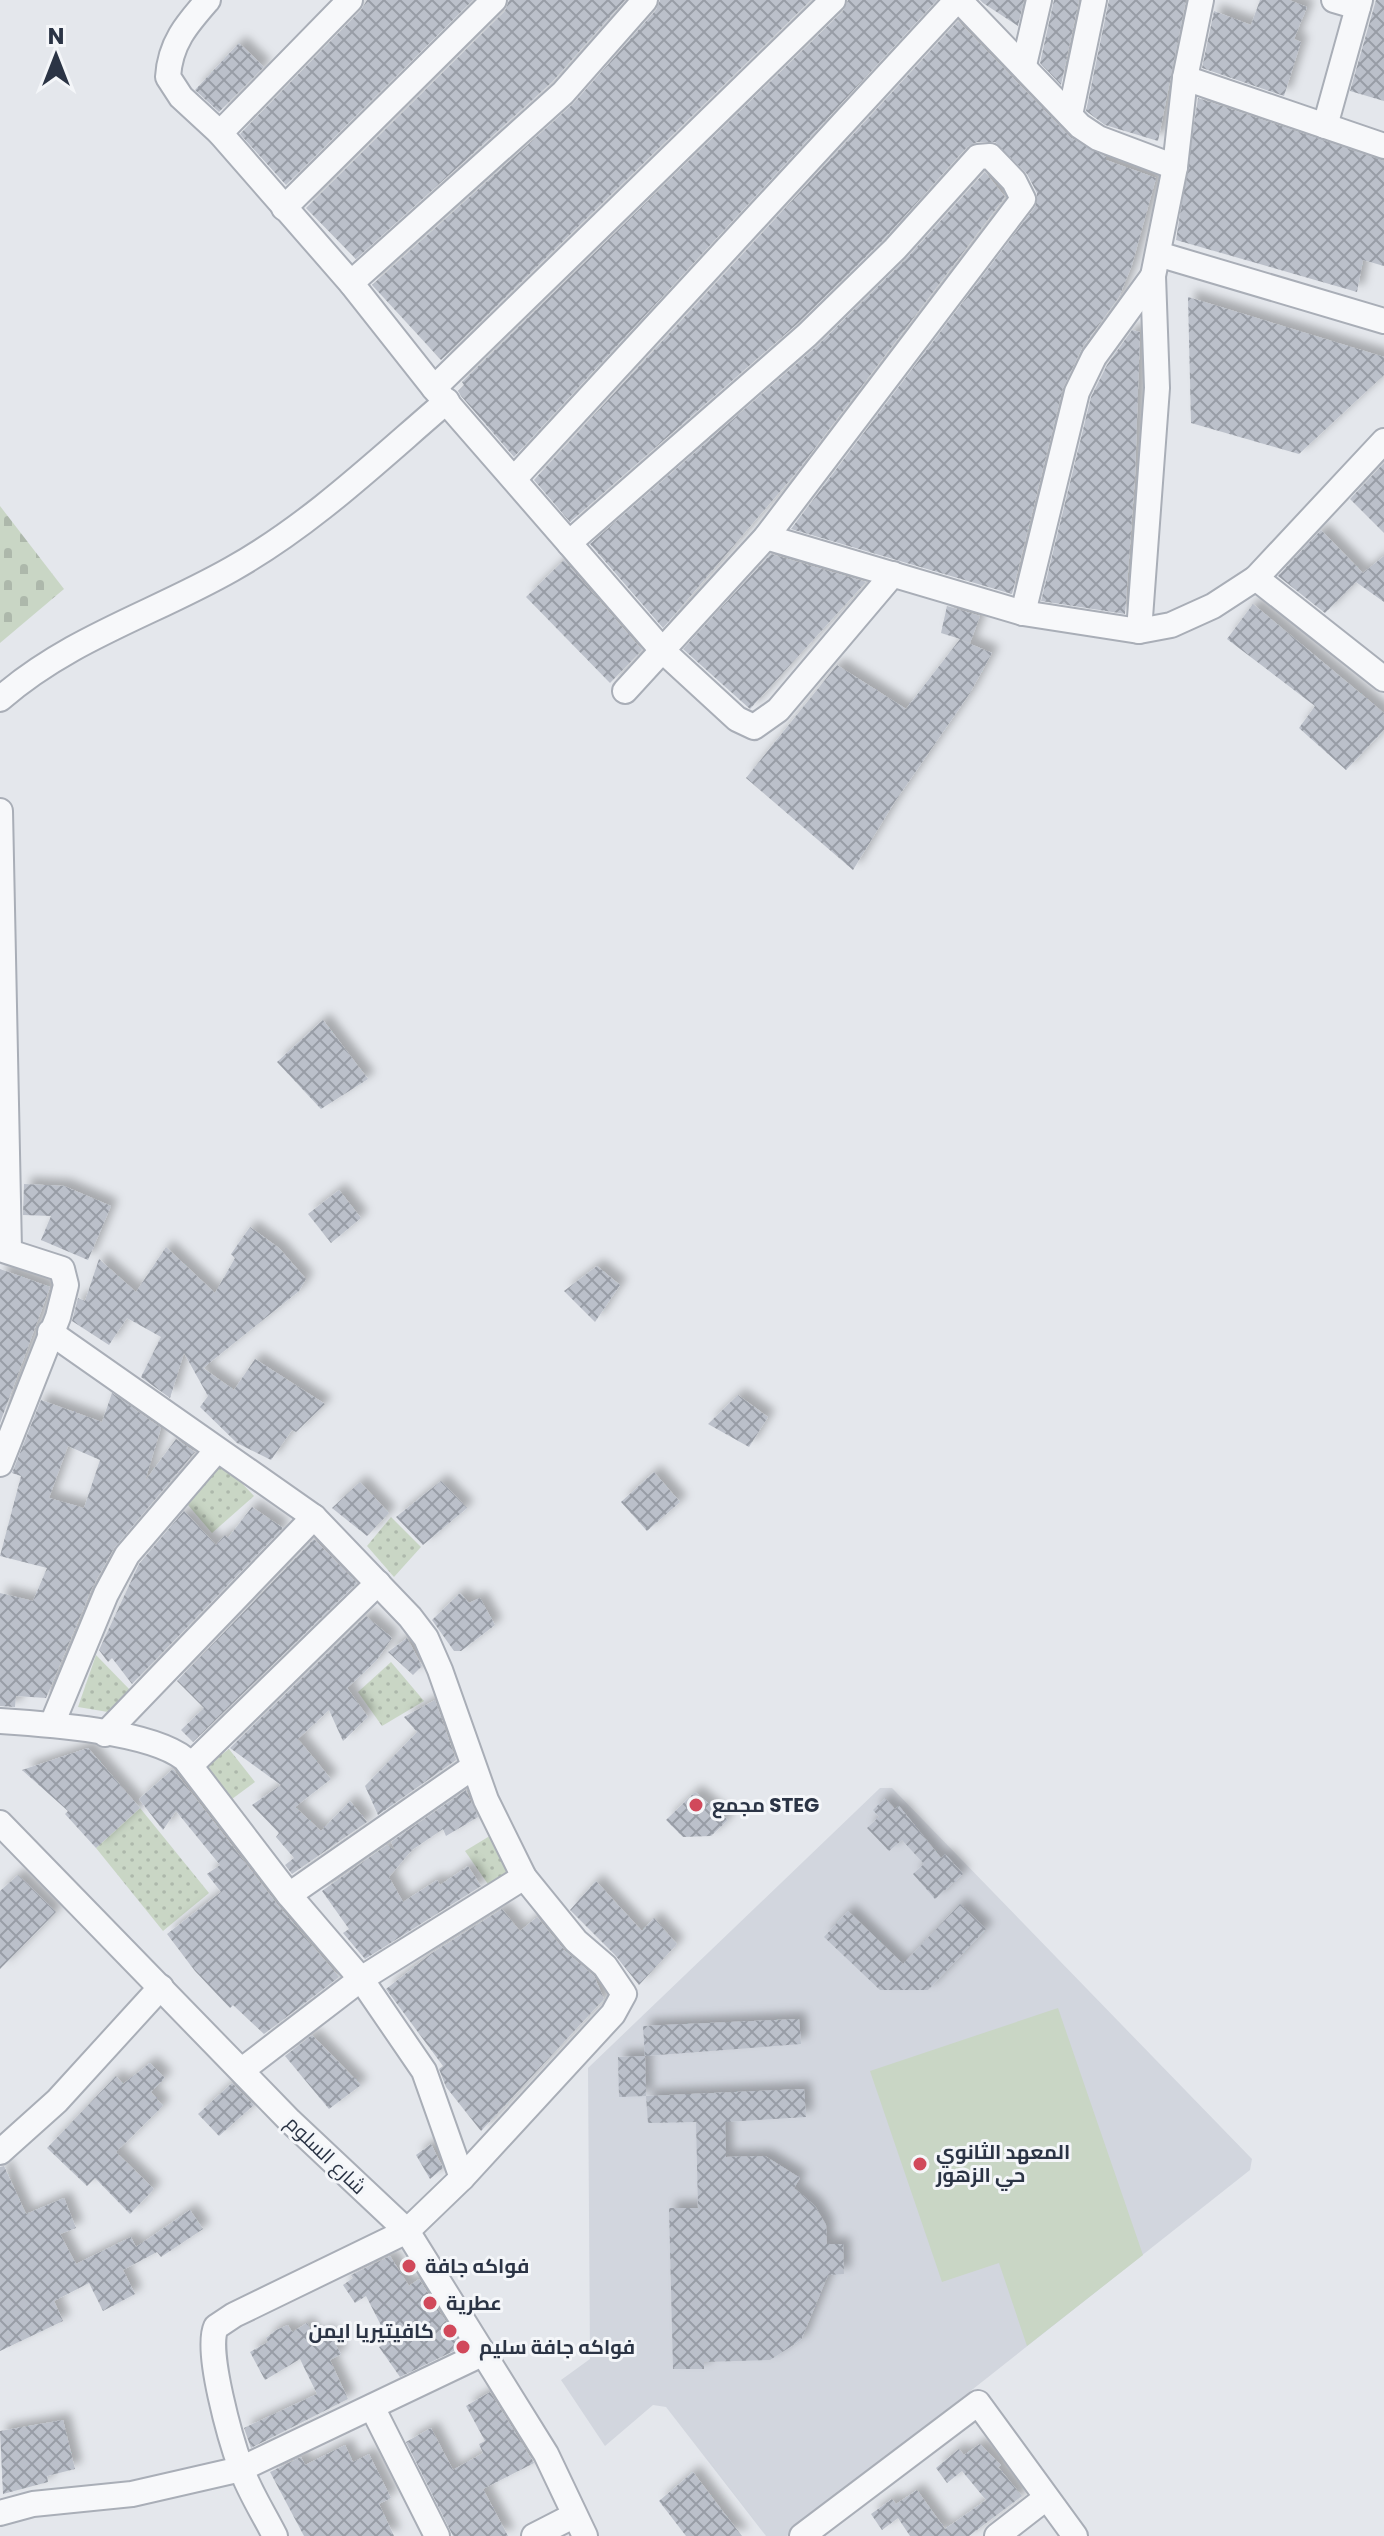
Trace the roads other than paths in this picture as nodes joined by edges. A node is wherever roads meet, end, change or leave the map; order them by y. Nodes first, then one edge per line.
1 (350, 0) edge
2 (494, 0) edge
3 (645, 0) edge
4 (833, 0) edge
5 (958, 0) edge
6 (1039, 0) edge
7 (1094, 0) edge
8 (1201, 0) edge
9 (1334, 0) edge
10 (208, 1) edge
11 (1359, 3) edge
12 (1024, 65) junction
13 (1185, 78) junction
14 (1070, 115) junction
15 (1325, 126) junction
16 (220, 133) junction
17 (1384, 146) edge
18 (1175, 167) junction
19 (284, 208) junction
20 (1155, 265) junction
21 (351, 283) junction
22 (1384, 321) edge
23 (441, 395) junction
24 (1384, 441) edge
25 (514, 479) junction
26 (766, 537) junction
27 (569, 543) junction
28 (893, 574) junction
29 (1256, 578) junction
30 (1023, 613) junction
31 (1139, 631) junction
32 (663, 651) junction
33 (1383, 678) edge
34 (625, 691) dead end
35 (0, 699) edge
36 (0, 811) edge
37 (4, 1250) edge
38 (50, 1332) junction
39 (217, 1450) junction
40 (0, 1464) edge
41 (314, 1517) junction
42 (378, 1583) junction
43 (0, 1721) edge
44 (52, 1724) junction
45 (105, 1734) junction
46 (191, 1765) junction
47 (473, 1767) junction
48 (0, 1823) edge
49 (524, 1877) junction
50 (289, 1895) junction
51 (361, 1979) junction
52 (161, 1987) junction
53 (242, 2070) junction
54 (0, 2152) edge
55 (462, 2178) junction
56 (407, 2231) junction
57 (484, 2353) junction
58 (372, 2407) junction
59 (241, 2469) junction
60 (1046, 2498) junction
61 (0, 2513) edge
62 (579, 2526) edge
63 (275, 2536) edge
64 (437, 2536) edge
65 (534, 2536) edge
66 (802, 2536) edge
67 (997, 2536) edge
68 (1075, 2536) edge

1 - 16 street
2 - 19 street
3 - 21 street
4 - 23 street
5 - 12 street
5 - 25 street
6 - 12 street
7 - 14 street
8 - 13 street
9 - 11 street
10 - 16 street
11 - 15 street
12 - 14 street
13 - 15 street
13 - 18 street
14 - 18 street
15 - 17 street
16 - 19 street
18 - 20 street
19 - 21 street
20 - 22 street
20 - 30 street
20 - 31 street
21 - 23 street
23 - 25 street
23 - 35 street
24 - 29 street
25 - 27 street
26 - 27 street
26 - 28 street
26 - 32 street
27 - 32 street
28 - 30 street
28 - 32 street
29 - 31 street
29 - 33 street
30 - 31 street
32 - 34 street
36 - 37 street
37 - 38 street
38 - 39 street
38 - 40 street
39 - 41 street
39 - 44 street
41 - 42 street
41 - 45 street
42 - 46 street
42 - 47 street
43 - 44 street
44 - 45 street
45 - 46 street
46 - 50 street
47 - 49 street
47 - 50 street
48 - 52 street, شارع السلوم
49 - 51 street
49 - 55 street
50 - 51 street
51 - 53 street
51 - 55 street
52 - 53 street, شارع السلوم
52 - 54 street
53 - 56 street, شارع السلوم
55 - 56 street
56 - 57 street, شارع السلوم
56 - 59 street
57 - 58 street
57 - 62 street, شارع السلوم
58 - 59 street
58 - 64 street
59 - 61 street
59 - 63 street
60 - 66 street
60 - 67 street
60 - 68 street
62 - 65 street

